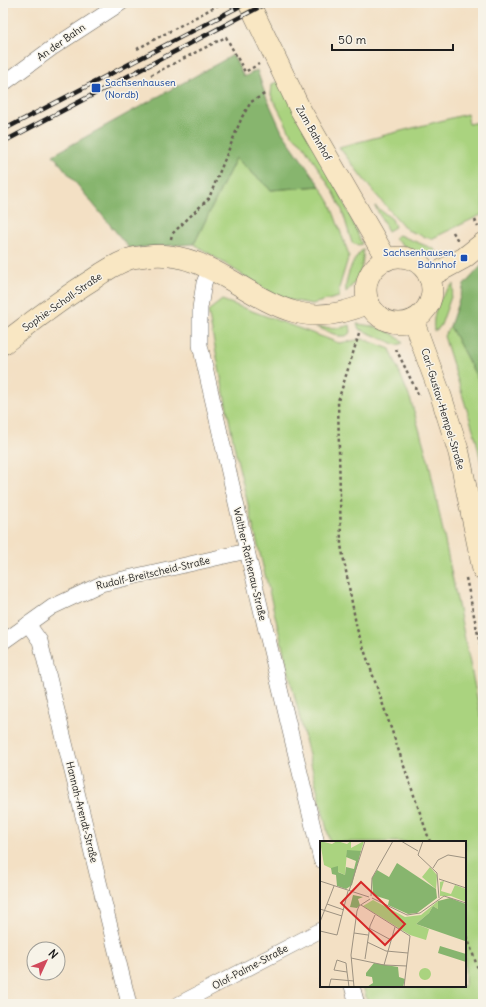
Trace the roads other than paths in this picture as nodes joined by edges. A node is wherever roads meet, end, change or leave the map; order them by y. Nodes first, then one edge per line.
1 (121, 3) edge
2 (249, 3) edge
3 (3, 84) edge
4 (481, 235) edge
5 (387, 260) junction
6 (210, 268) junction
7 (429, 277) junction
8 (369, 303) junction
9 (413, 320) junction
10 (3, 344) edge
11 (247, 551) junction
12 (483, 570) edge
13 (28, 624) junction
14 (3, 642) edge
15 (320, 856) edge
16 (320, 931) edge
17 (352, 987) edge
18 (129, 1004) edge
19 (179, 1004) edge
20 (357, 1004) edge

1 - 3 street, An der Bahn
2 - 5 street, Zum Bahnhof
4 - 7 street
5 - 7 street
5 - 8 street
6 - 8 street, Sophie-Scholl-Straße
6 - 10 street, Sophie-Scholl-Straße
6 - 11 street, Walther-Rathenau-Straße
7 - 9 street
8 - 9 street
9 - 12 street, Carl-Gustav-Hempel-Straße
11 - 13 street, Rudolf-Breitscheid-Straße
11 - 15 street, Walther-Rathenau-Straße
13 - 14 street, Rudolf-Breitscheid-Straße
13 - 18 street, Hannah-Arendt-Straße
16 - 19 street, Olof-Palme-Straße
17 - 20 street

